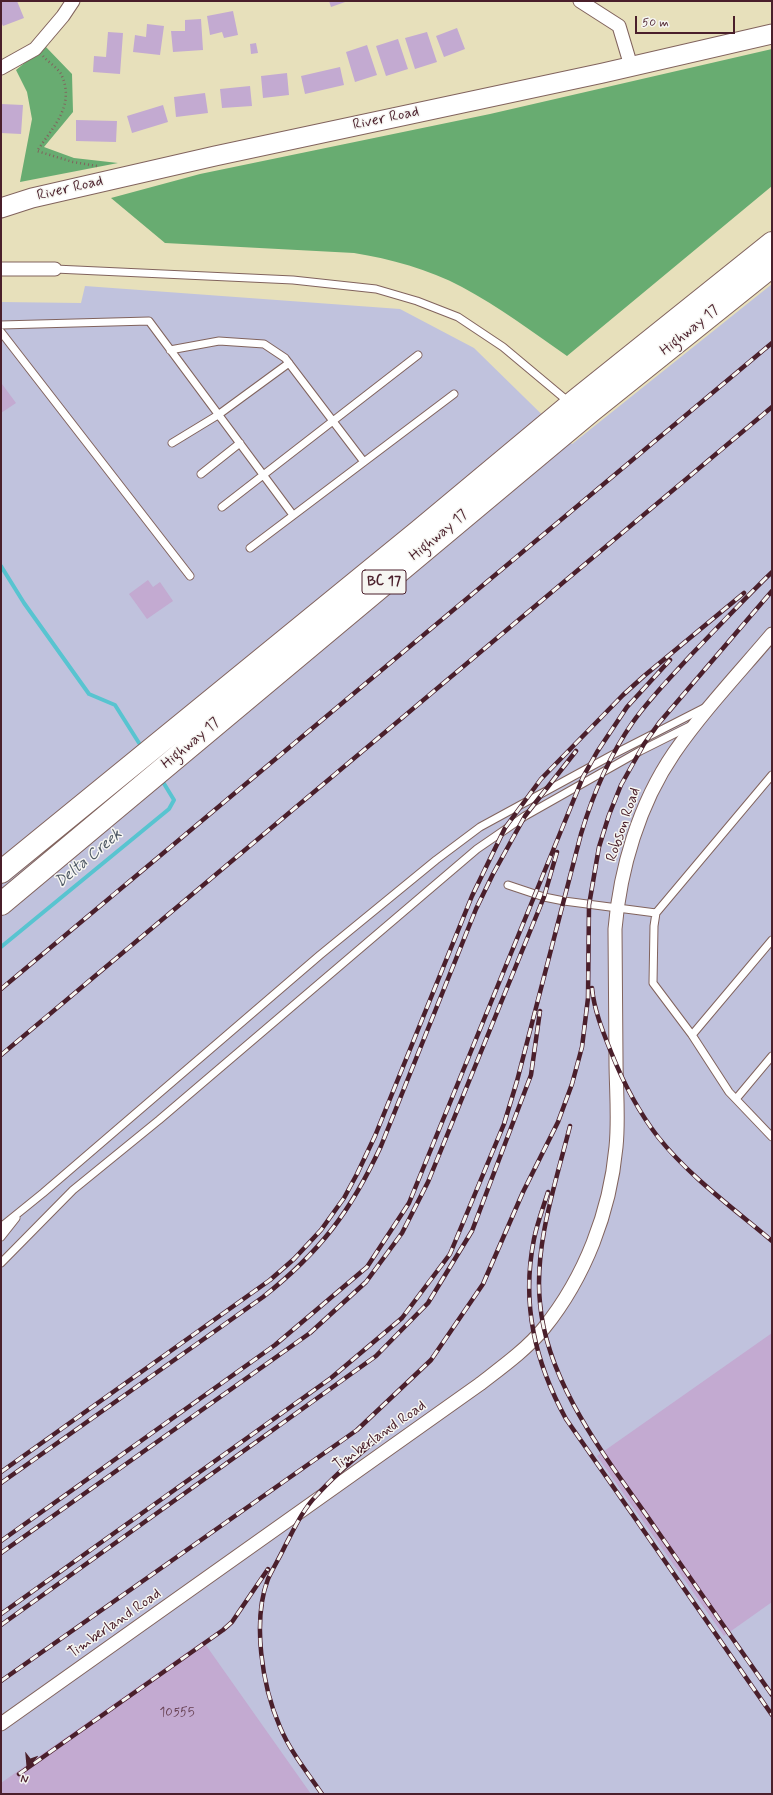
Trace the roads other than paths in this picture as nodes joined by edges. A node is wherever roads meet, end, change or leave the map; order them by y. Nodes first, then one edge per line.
1 (73, 1) edge
2 (580, 1) edge
3 (772, 34) edge
4 (631, 66) junction
5 (1, 68) edge
6 (1, 208) edge
7 (772, 243) edge
8 (772, 266) edge
9 (1, 268) edge
10 (55, 269) joint
11 (1, 325) edge
12 (1, 332) edge
13 (170, 350) junction
14 (418, 355) dead end
15 (289, 363) junction
16 (454, 394) dead end
17 (571, 404) junction
18 (218, 414) junction
19 (333, 421) junction
20 (172, 443) dead end
21 (240, 443) junction
22 (364, 462) junction
23 (201, 474) dead end
24 (263, 475) junction
25 (222, 506) dead end
26 (293, 515) junction
27 (250, 548) dead end
28 (190, 576) dead end
29 (772, 634) edge
30 (712, 704) junction
31 (697, 722) junction
32 (772, 775) edge
33 (1, 872) edge
34 (508, 885) dead end
35 (1, 904) edge
36 (617, 907) junction
37 (656, 913) junction
38 (772, 940) edge
39 (692, 1035) junction
40 (772, 1056) edge
41 (616, 1066) joint
42 (736, 1099) junction
43 (772, 1136) edge
44 (24, 1208) junction
45 (1, 1227) edge
46 (1, 1237) edge
47 (1, 1264) edge
48 (1, 1724) edge

1 - 5 street
2 - 4 street
3 - 4 street, River Road
4 - 6 street, River Road
7 - 17 highway, Highway 17 / BC 17
8 - 35 highway, Highway 17 / BC 17
9 - 10 street
10 - 17 lane
11 - 13 lane
12 - 28 lane
13 - 15 lane
13 - 18 lane
14 - 19 lane
15 - 18 lane
15 - 19 lane
16 - 22 lane
17 - 33 highway, Highway 17 / BC 17
18 - 20 lane
18 - 21 lane
19 - 22 lane
19 - 24 lane
21 - 23 lane
21 - 24 lane
22 - 26 lane
24 - 25 lane
24 - 26 lane
26 - 27 lane
29 - 30 street, Robson Road
30 - 31 street, Robson Road
30 - 44 lane
31 - 36 street, Robson Road
31 - 47 lane
32 - 37 lane
34 - 36 lane
36 - 37 lane
36 - 41 street, Robson Road
37 - 39 lane
38 - 39 lane
39 - 42 lane
40 - 42 lane
41 - 48 street, Timberland Road
42 - 43 lane
44 - 45 lane
44 - 46 lane

